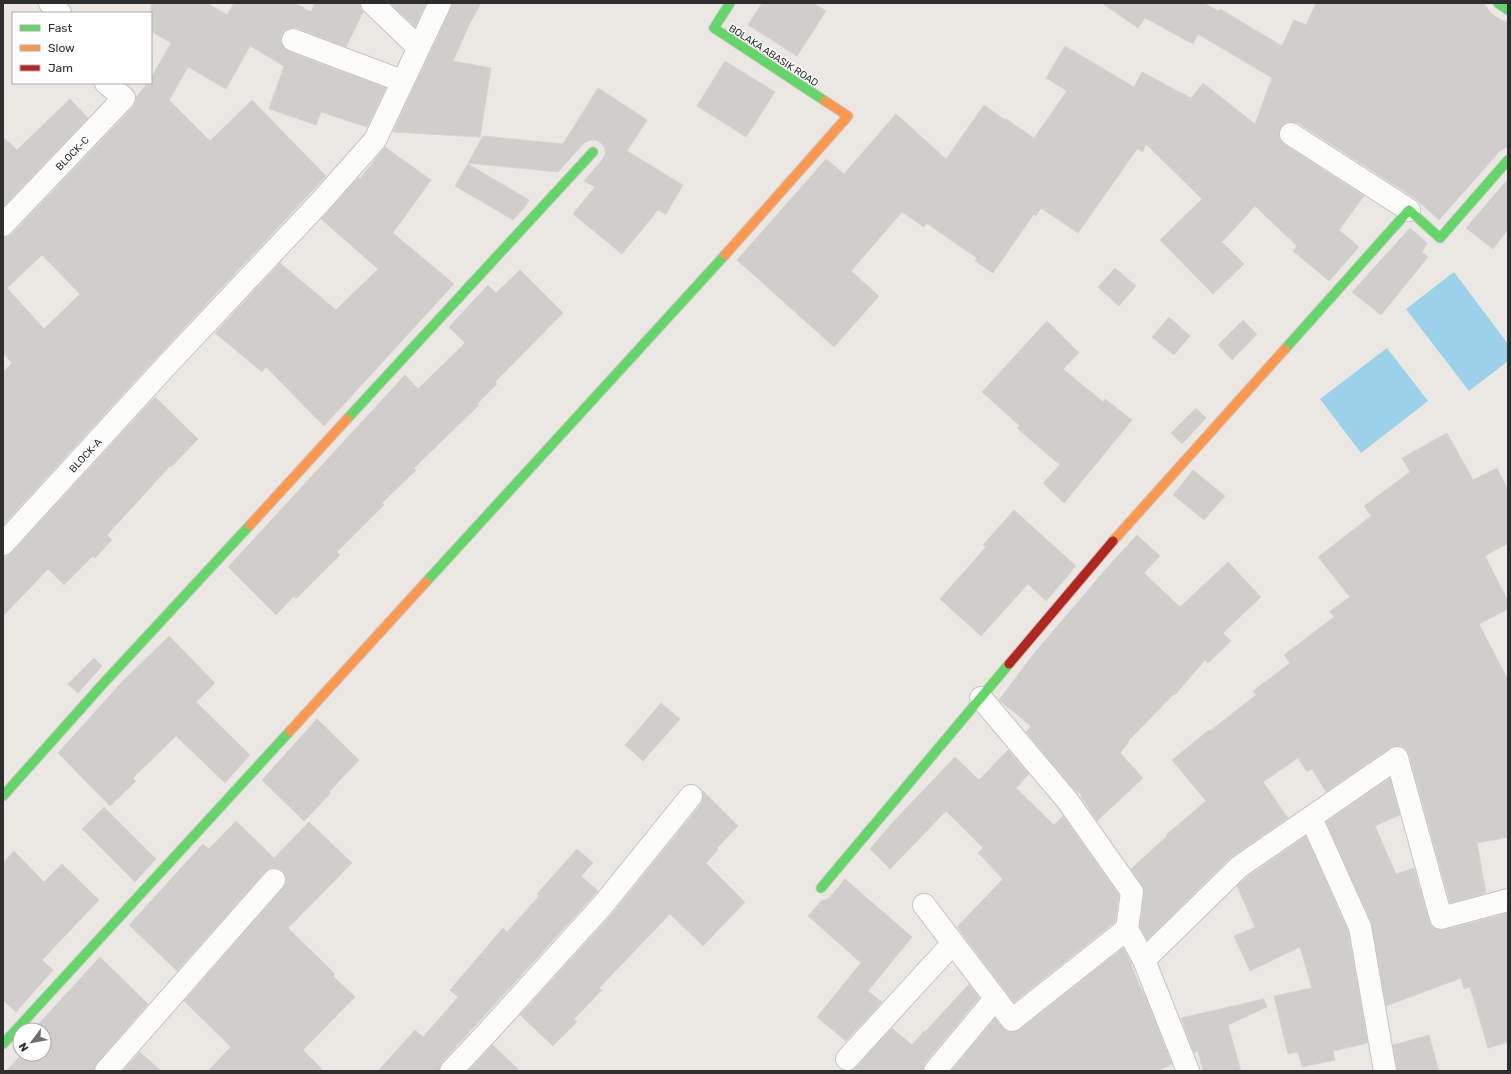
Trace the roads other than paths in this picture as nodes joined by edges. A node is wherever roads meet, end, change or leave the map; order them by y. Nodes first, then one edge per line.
1 (50, 3) edge
2 (372, 3) edge
3 (440, 3) edge
4 (730, 3) edge
5 (1498, 3) edge
6 (1508, 10) edge
7 (59, 12) edge
8 (293, 40) dead end
9 (418, 48) junction
10 (402, 81) junction
11 (107, 84) edge
12 (1291, 134) dead end
13 (593, 152) dead end
14 (1508, 160) edge
15 (1409, 210) junction
16 (3, 225) edge
17 (3, 544) edge
18 (981, 698) junction
19 (3, 796) edge
20 (691, 796) dead end
21 (1311, 818) junction
22 (274, 880) dead end
23 (821, 888) dead end
24 (1508, 900) edge
25 (924, 905) dead end
26 (1127, 929) junction
27 (953, 943) junction
28 (1144, 960) junction
29 (995, 999) junction
30 (3, 1044) edge
31 (848, 1059) dead end
32 (106, 1071) edge
33 (451, 1071) edge
34 (935, 1071) edge
35 (1188, 1071) edge
36 (1385, 1071) edge

1 - 7 street
2 - 9 street
3 - 9 street, BLOCK-A
4 - 30 street, BOLAKA ABASIK ROAD
5 - 6 street
8 - 10 street
9 - 10 street, BLOCK-A
10 - 17 street, BLOCK-A
11 - 16 street, BLOCK-C
12 - 15 street
13 - 19 street
14 - 15 street
15 - 18 street
18 - 23 street
18 - 26 street
20 - 33 street
21 - 24 street
21 - 28 street
21 - 36 street
22 - 32 street
25 - 27 street
26 - 28 street
26 - 29 street
27 - 29 street
27 - 31 street
28 - 35 street
29 - 34 street

